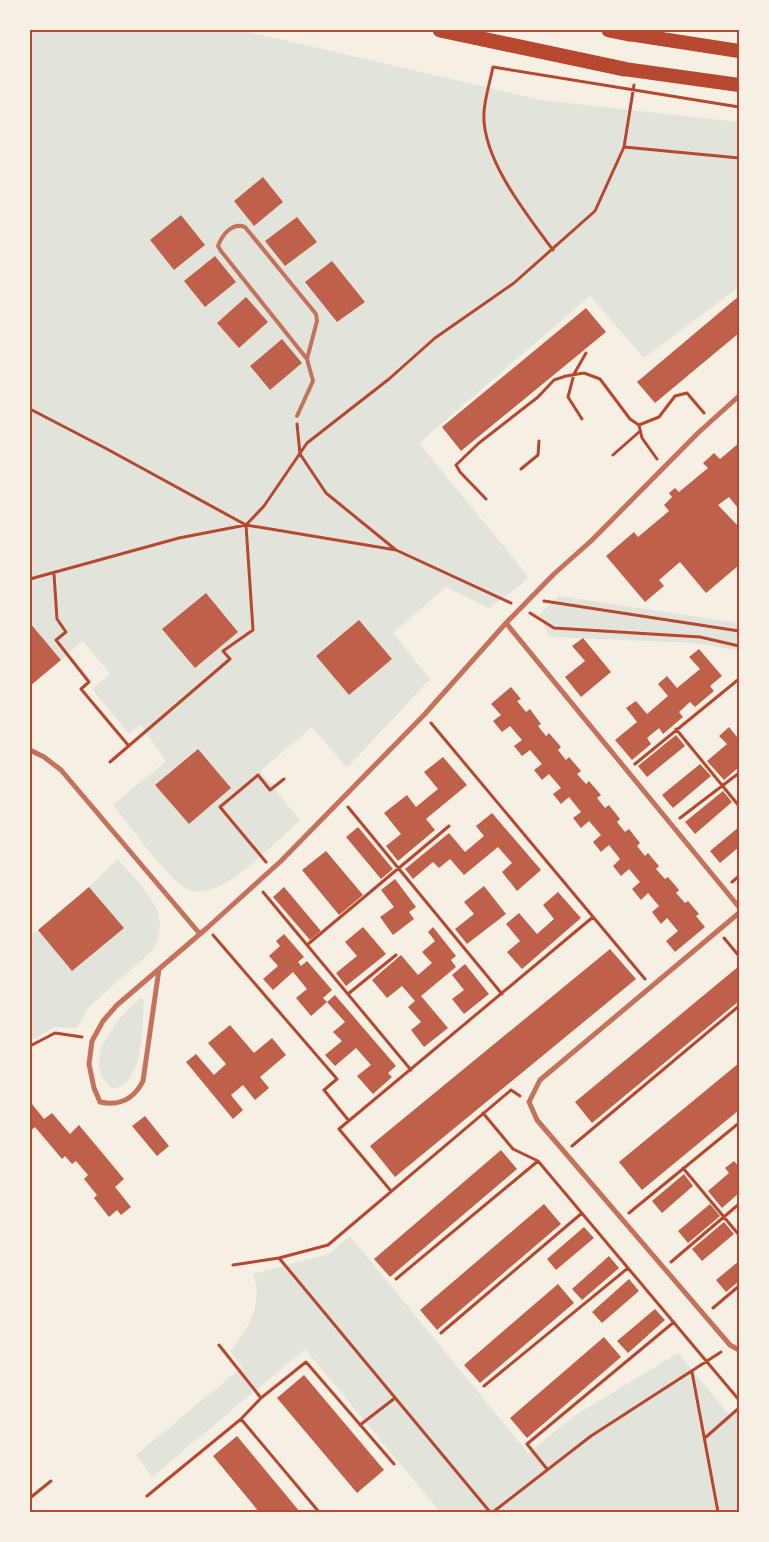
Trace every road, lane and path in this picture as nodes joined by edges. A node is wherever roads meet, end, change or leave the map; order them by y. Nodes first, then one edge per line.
1 (440, 30) edge
2 (609, 30) edge
3 (629, 34) joint
4 (739, 51) edge
5 (624, 69) joint
6 (739, 85) edge
7 (739, 106) edge
8 (625, 140) dead end
9 (624, 147) junction
10 (739, 158) edge
11 (553, 250) junction
12 (586, 354) dead end
13 (307, 359) junction
14 (574, 374) junction
15 (739, 396) edge
16 (30, 410) edge
17 (296, 416) joint
18 (582, 419) dead end
19 (711, 421) junction
20 (639, 425) junction
21 (639, 432) junction
22 (539, 441) dead end
23 (300, 454) junction
24 (613, 455) dead end
25 (664, 468) junction
26 (521, 469) dead end
27 (486, 499) dead end
28 (246, 525) junction
29 (396, 550) junction
30 (54, 574) junction
31 (30, 579) edge
32 (522, 608) junction
33 (506, 623) junction
34 (739, 631) edge
35 (739, 646) edge
36 (739, 679) edge
37 (424, 715) junction
38 (676, 729) junction
39 (128, 746) junction
40 (30, 750) edge
41 (110, 762) dead end
42 (627, 770) junction
43 (739, 773) edge
44 (284, 779) dead end
45 (723, 786) junction
46 (342, 800) junction
47 (739, 806) edge
48 (672, 825) junction
49 (449, 826) dead end
50 (272, 869) junction
51 (399, 869) junction
52 (375, 880) dead end
53 (256, 884) junction
54 (379, 886) junction
55 (739, 907) edge
56 (739, 913) edge
57 (594, 917) junction
58 (330, 918) dead end
59 (334, 923) junction
60 (207, 928) junction
61 (718, 930) junction
62 (200, 934) junction
63 (307, 945) junction
64 (396, 955) dead end
65 (739, 956) edge
66 (159, 969) junction
67 (651, 986) junction
68 (348, 994) junction
69 (502, 994) junction
70 (739, 1006) edge
71 (92, 1041) junction
72 (30, 1046) edge
73 (411, 1070) junction
74 (529, 1102) junction
75 (483, 1113) junction
76 (349, 1121) junction
77 (739, 1123) edge
78 (565, 1151) junction
79 (538, 1161) junction
80 (683, 1168) junction
81 (391, 1191) junction
82 (739, 1204) edge
83 (582, 1213) junction
84 (724, 1216) junction
85 (622, 1219) junction
86 (739, 1234) edge
87 (279, 1258) junction
88 (233, 1265) dead end
89 (628, 1268) junction
90 (664, 1268) junction
91 (396, 1280) dead end
92 (739, 1286) edge
93 (705, 1315) junction
94 (674, 1322) junction
95 (441, 1333) dead end
96 (219, 1345) dead end
97 (730, 1345) junction
98 (739, 1350) edge
99 (709, 1362) junction
100 (692, 1372) junction
101 (484, 1386) dead end
102 (261, 1398) junction
103 (395, 1398) junction
104 (739, 1400) edge
105 (739, 1408) edge
106 (241, 1419) junction
107 (360, 1425) junction
108 (706, 1437) junction
109 (394, 1464) dead end
110 (547, 1469) junction
111 (51, 1480) dead end
112 (148, 1496) dead end
113 (30, 1498) edge
114 (319, 1512) edge
115 (491, 1512) edge
116 (718, 1512) edge

1 - 5 highway
2 - 3 highway
3 - 4 highway
5 - 6 highway
7 - 11 path
8 - 9 path
9 - 10 path
9 - 11 path
11 - 23 path
12 - 14 path
13 - 13 lane
13 - 17 lane
14 - 18 path
14 - 20 path
14 - 27 path
15 - 19 street
16 - 28 path
17 - 23 path
19 - 20 path
19 - 25 street
20 - 21 path
21 - 24 path
21 - 25 path
22 - 26 path
23 - 28 path
23 - 29 path
25 - 32 street
28 - 29 path
28 - 30 path
28 - 39 path
29 - 32 path
30 - 31 path
30 - 39 path
32 - 33 street
32 - 34 path
32 - 35 path
33 - 37 street
33 - 42 street
36 - 38 path
37 - 46 street
37 - 57 path
38 - 42 path
38 - 45 path
39 - 41 path
40 - 62 street
42 - 48 street
43 - 45 path
44 - 50 path
45 - 47 path
45 - 48 path
46 - 50 street
46 - 51 path
48 - 55 street
49 - 51 path
50 - 53 street
51 - 54 path
51 - 69 path
52 - 54 path
53 - 60 street
53 - 63 path
54 - 59 path
56 - 61 street
57 - 67 path
57 - 69 path
58 - 59 path
59 - 63 path
60 - 62 street
60 - 76 path
61 - 65 path
61 - 67 street
62 - 66 street
63 - 68 path
64 - 68 path
66 - 71 street
66 - 71 street
67 - 74 street
68 - 73 path
69 - 73 path
70 - 78 path
71 - 72 path
73 - 76 path
74 - 75 path
74 - 78 street
75 - 79 path
75 - 81 path
76 - 81 path
77 - 80 path
78 - 85 street
79 - 83 path
79 - 91 path
80 - 84 path
80 - 85 path
81 - 87 path
82 - 84 path
83 - 89 path
83 - 95 path
84 - 86 path
84 - 90 path
85 - 90 street
87 - 88 path
87 - 103 path
89 - 94 path
89 - 101 path
90 - 93 street
92 - 93 path
93 - 97 street
94 - 99 path
94 - 110 path
96 - 102 path
97 - 98 street
97 - 99 path
99 - 100 path
99 - 104 path
100 - 108 path
100 - 110 path
102 - 106 path
102 - 107 path
103 - 107 path
103 - 115 path
105 - 108 path
106 - 112 path
106 - 114 path
107 - 109 path
108 - 116 path
110 - 115 path
111 - 113 path

